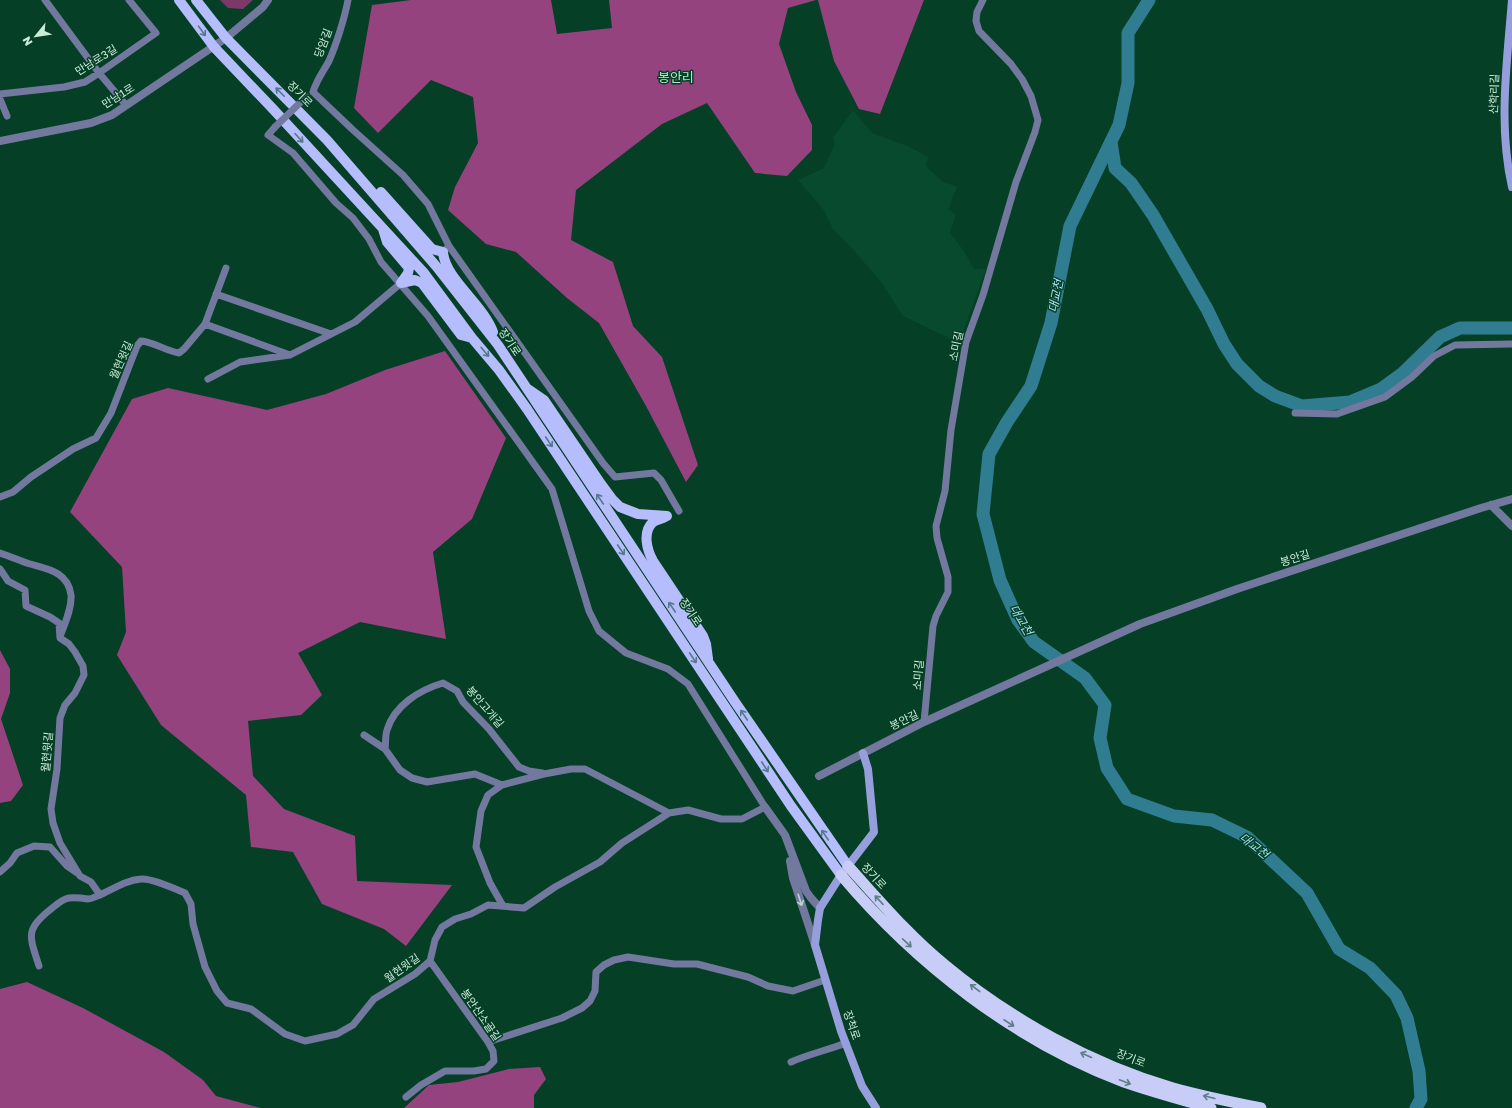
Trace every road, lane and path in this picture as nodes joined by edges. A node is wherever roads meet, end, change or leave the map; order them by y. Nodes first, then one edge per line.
1 (45, 0) edge
2 (129, 0) edge
3 (179, 0) edge
4 (196, 0) edge
5 (268, 0) edge
6 (348, 0) edge
7 (984, 0) edge
8 (1512, 0) edge
9 (226, 38) junction
10 (214, 47) junction
11 (99, 73) junction
12 (313, 92) junction
13 (0, 94) edge
14 (0, 99) edge
15 (126, 105) junction
16 (6, 116) dead end
17 (327, 140) junction
18 (0, 141) edge
19 (1510, 171) edge
20 (1512, 187) edge
21 (383, 227) junction
22 (446, 249) junction
23 (226, 268) dead end
24 (401, 283) junction
25 (216, 294) junction
26 (205, 324) junction
27 (331, 334) junction
28 (472, 338) junction
29 (1512, 344) edge
30 (498, 345) junction
31 (290, 355) junction
32 (208, 379) dead end
33 (524, 387) junction
34 (1294, 413) dead end
35 (0, 497) edge
36 (1512, 499) edge
37 (1491, 505) junction
38 (679, 510) dead end
39 (1512, 526) edge
40 (0, 553) edge
41 (0, 569) edge
42 (60, 638) junction
43 (708, 661) junction
44 (924, 722) junction
45 (364, 735) dead end
46 (385, 749) junction
47 (863, 753) junction
48 (544, 774) junction
49 (819, 776) dead end
50 (502, 785) junction
51 (765, 807) junction
52 (669, 813) junction
53 (785, 835) junction
54 (848, 866) junction
55 (0, 872) edge
56 (80, 876) junction
57 (841, 876) junction
58 (100, 895) junction
59 (503, 906) junction
60 (820, 908) junction
61 (815, 945) junction
62 (430, 961) junction
63 (39, 966) dead end
64 (825, 980) junction
65 (488, 1042) junction
66 (846, 1043) junction
67 (791, 1062) dead end
68 (406, 1097) dead end
69 (876, 1108) edge
70 (1211, 1108) edge
71 (1261, 1108) edge

1 - 11 street
2 - 11 street, 만남로3길
3 -> 10 main road
4 - 9 main road, 장기로
5 - 9 street, 만남1로
6 - 12 street, 당암길
7 - 44 street, 소미길
8 - 19 main road, 산학리길
9 - 10 street, 만남1로
17 -> 9 main road, 장기로
10 - 15 street, 만남1로
10 -> 21 main road
11 - 13 street, 만남로3길
11 - 15 street
12 - 22 street
12 - 24 street, bridge
14 - 16 street
15 - 18 street, 만남1로
17 - 22 main road
17 - 30 main road, 장기로
19 - 20 main road, 산학리길
21 - 24 main road
21 - 28 main road
22 - 30 main road
22 - 38 street
23 - 25 street
24 - 27 street
24 - 28 main road
24 - 51 street
25 - 26 street
25 - 27 street
26 - 31 street
26 - 35 street, 월현윗길
27 - 31 street
28 -> 57 main road
29 - 34 street
30 - 33 main road, 장기로
31 - 32 street
43 -> 33 main road, 장기로
33 - 43 main road
36 - 37 street, 봉안길
37 - 39 street
37 - 44 street, 봉안길
40 - 42 street
41 - 42 street
42 - 56 street, 월현윗길
54 -> 43 main road, 장기로
44 - 47 street, 봉안길
45 - 46 street
46 - 48 street, 봉안고개길
46 - 50 street
47 - 49 street, 봉안길
47 - 54 main road
48 - 50 street, 봉안고개길
48 - 52 street, 봉안고개길
50 - 59 street
51 - 52 street, 월현윗길
51 - 53 street
52 - 59 street, 월현윗길
53 - 60 street
53 -> 61 street
54 - 57 main road
71 -> 54 highway, 장기로
55 - 56 street, 월현윗길
56 - 58 street, 월현윗길
57 - 60 main road
57 -> 70 highway
58 - 62 street, 월현윗길
58 - 63 street, 월현윗길
59 - 62 street, 월현윗길
60 - 61 main road
61 - 64 main road, 장척로
62 - 65 street, 봉안산소골길
64 - 65 street
64 - 66 main road, 장척로
65 - 68 street, 봉안산소골길
66 - 67 street
66 - 69 main road, 장척로

